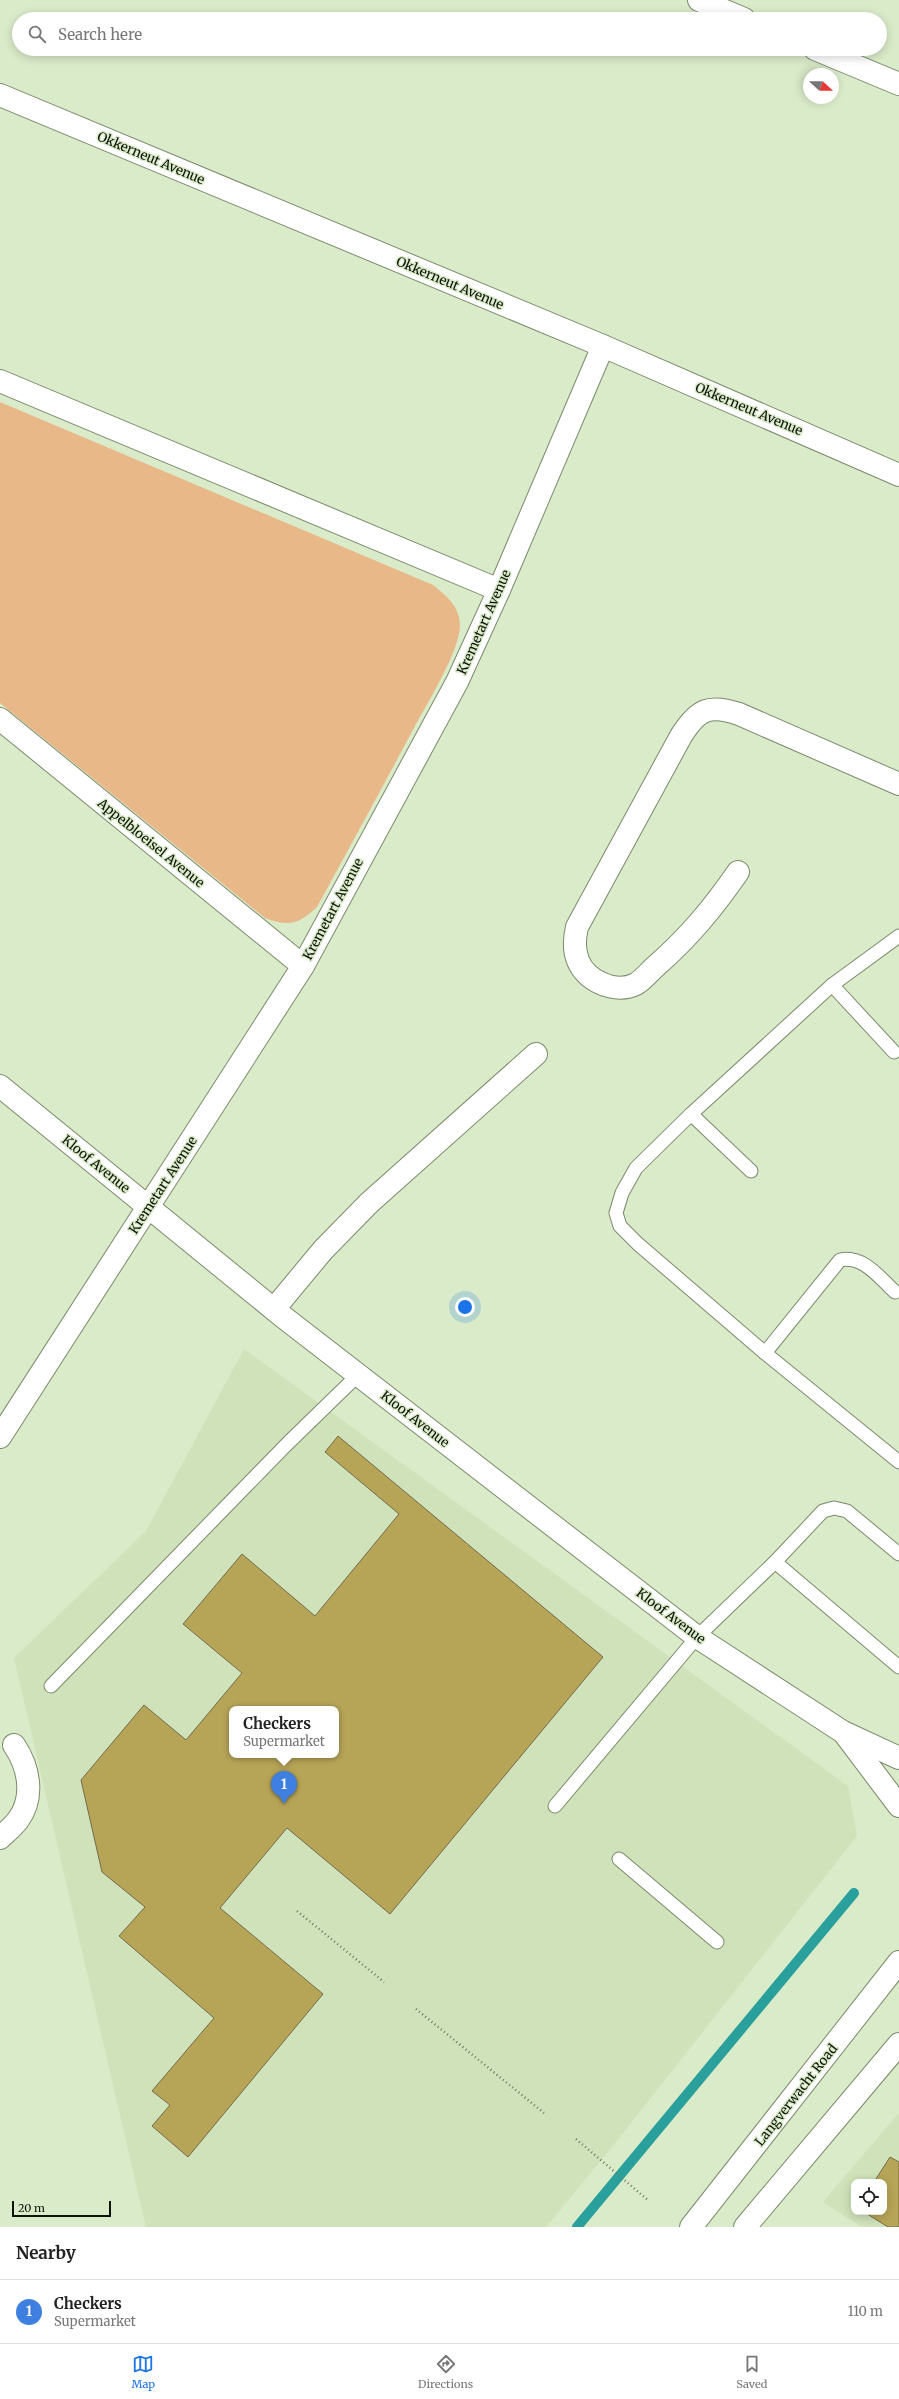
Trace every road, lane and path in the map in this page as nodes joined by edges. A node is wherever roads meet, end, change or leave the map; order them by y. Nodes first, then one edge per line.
1 (699, 0) edge
2 (727, 12) edge
3 (832, 56) edge
4 (899, 84) edge
5 (0, 95) edge
6 (603, 346) junction
7 (0, 381) edge
8 (899, 475) edge
9 (499, 590) junction
10 (0, 719) edge
11 (899, 784) edge
12 (738, 872) dead end
13 (899, 936) edge
14 (303, 966) junction
15 (832, 985) junction
16 (894, 1052) dead end
17 (536, 1054) dead end
18 (0, 1086) edge
19 (691, 1114) junction
20 (751, 1171) dead end
21 (149, 1208) junction
22 (895, 1292) dead end
23 (274, 1309) junction
24 (765, 1353) junction
25 (358, 1375) junction
26 (0, 1437) edge
27 (899, 1462) edge
28 (899, 1554) edge
29 (775, 1562) junction
30 (697, 1637) junction
31 (899, 1667) edge
32 (51, 1686) dead end
33 (843, 1732) junction
34 (14, 1745) dead end
35 (899, 1758) edge
36 (555, 1806) dead end
37 (899, 1806) edge
38 (0, 1838) edge
39 (619, 1859) dead end
40 (297, 1912) dead end
41 (717, 1942) dead end
42 (899, 1962) edge
43 (384, 1982) dead end
44 (416, 2009) dead end
45 (899, 2044) edge
46 (544, 2113) dead end
47 (576, 2139) dead end
48 (650, 2201) dead end
49 (690, 2227) edge
50 (745, 2227) edge

1 - 2 street
3 - 4 street
5 - 6 street, Okkerneut Avenue
6 - 8 street, Okkerneut Avenue
6 - 9 street, Kremetart Avenue
7 - 9 street
9 - 14 street, Kremetart Avenue
10 - 14 street, Appelbloeisel Avenue
11 - 12 street
13 - 15 lane
14 - 21 street, Kremetart Avenue
15 - 16 lane
15 - 19 lane
17 - 23 street
18 - 21 street, Kloof Avenue
19 - 20 lane
19 - 24 lane
21 - 23 street, Kloof Avenue
21 - 26 street, Kremetart Avenue
22 - 24 lane
23 - 25 street, Kloof Avenue
24 - 27 lane
25 - 30 street, Kloof Avenue
25 - 32 lane
28 - 29 lane
29 - 30 lane
29 - 31 lane
30 - 33 street, Kloof Avenue
30 - 36 lane
33 - 35 street, Kloof Avenue
33 - 37 street, Kloof Avenue
34 - 38 street
39 - 41 lane
40 - 43 path
42 - 49 street, Langverwacht Road
44 - 46 path
45 - 50 street
47 - 48 path

